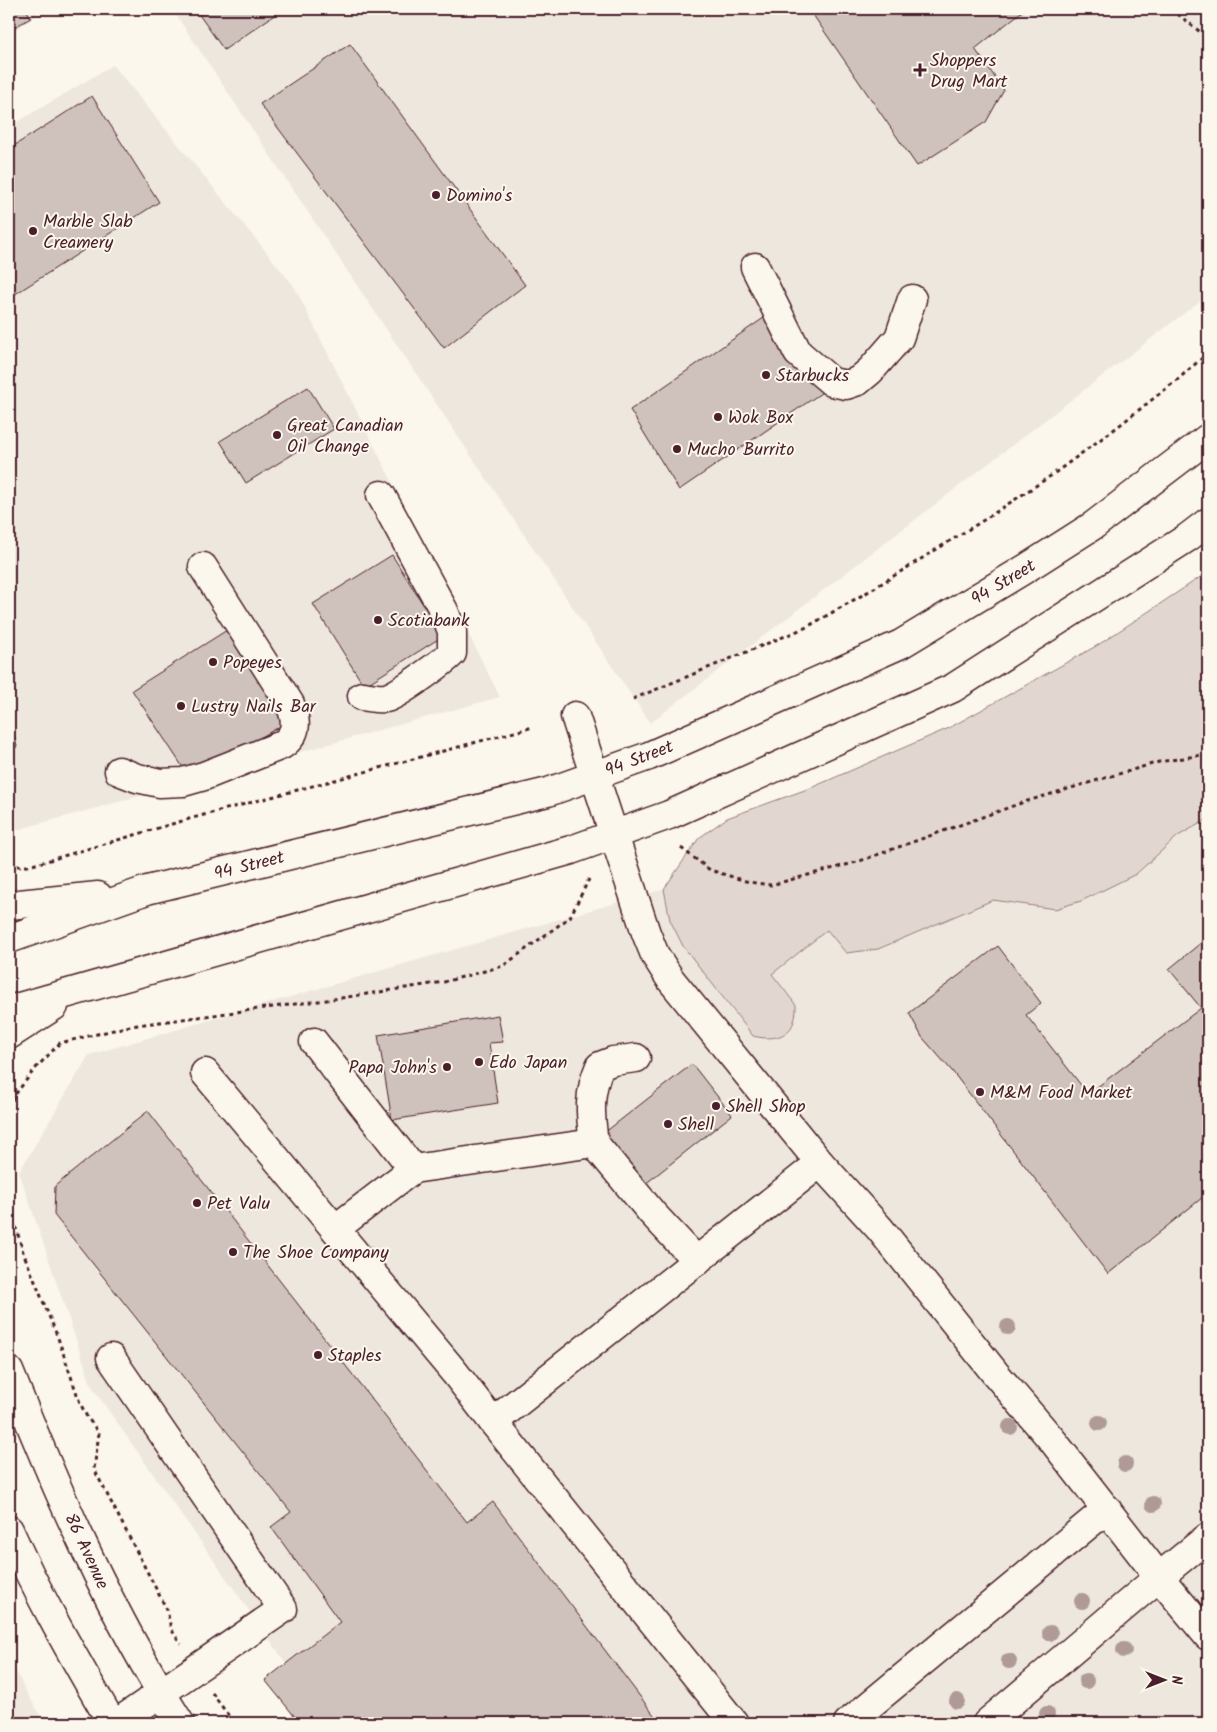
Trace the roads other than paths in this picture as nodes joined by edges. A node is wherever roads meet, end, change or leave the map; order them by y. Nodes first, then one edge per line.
1 (755, 267) dead end
2 (912, 298) dead end
3 (1208, 438) edge
4 (382, 495) dead end
5 (1208, 522) edge
6 (202, 567) dead end
7 (362, 696) dead end
8 (575, 716) dead end
9 (119, 771) dead end
10 (594, 775) junction
11 (615, 835) junction
12 (147, 890) junction
13 (9, 905) edge
14 (9, 939) edge
15 (75, 992) junction
16 (9, 1010) edge
17 (9, 1035) edge
18 (314, 1042) dead end
19 (636, 1058) dead end
20 (205, 1073) dead end
21 (594, 1143) junction
22 (820, 1163) junction
23 (413, 1169) junction
24 (335, 1228) junction
25 (696, 1261) junction
26 (111, 1358) dead end
27 (9, 1371) edge
28 (494, 1422) junction
29 (1106, 1509) junction
30 (9, 1530) edge
31 (1208, 1537) edge
32 (1159, 1577) junction
33 (1208, 1636) edge
34 (161, 1693) junction
35 (112, 1723) edge
36 (117, 1723) edge
37 (180, 1723) edge
38 (734, 1723) edge
39 (848, 1723) edge
40 (987, 1723) edge

1 - 2 main road
3 - 10 main road, 94 Street
4 - 7 main road
5 - 11 main road
6 - 9 main road
8 - 10 main road
10 - 11 main road
10 - 12 main road, 94 Street
11 - 15 main road
11 - 22 main road
12 - 13 main road
12 - 14 main road, 94 Street
15 - 16 main road
15 - 17 main road
18 - 23 main road
19 - 21 main road
20 - 24 main road
21 - 23 main road
21 - 25 main road
22 - 25 main road
22 - 29 main road
23 - 24 main road
24 - 28 main road
25 - 28 main road
26 - 34 main road
27 - 34 main road, 86 Avenue
28 - 38 main road
29 - 32 main road
29 - 39 main road
30 - 35 main road
31 - 32 main road
32 - 33 main road
32 - 40 main road
34 - 36 main road
34 - 37 main road, 86 Avenue

